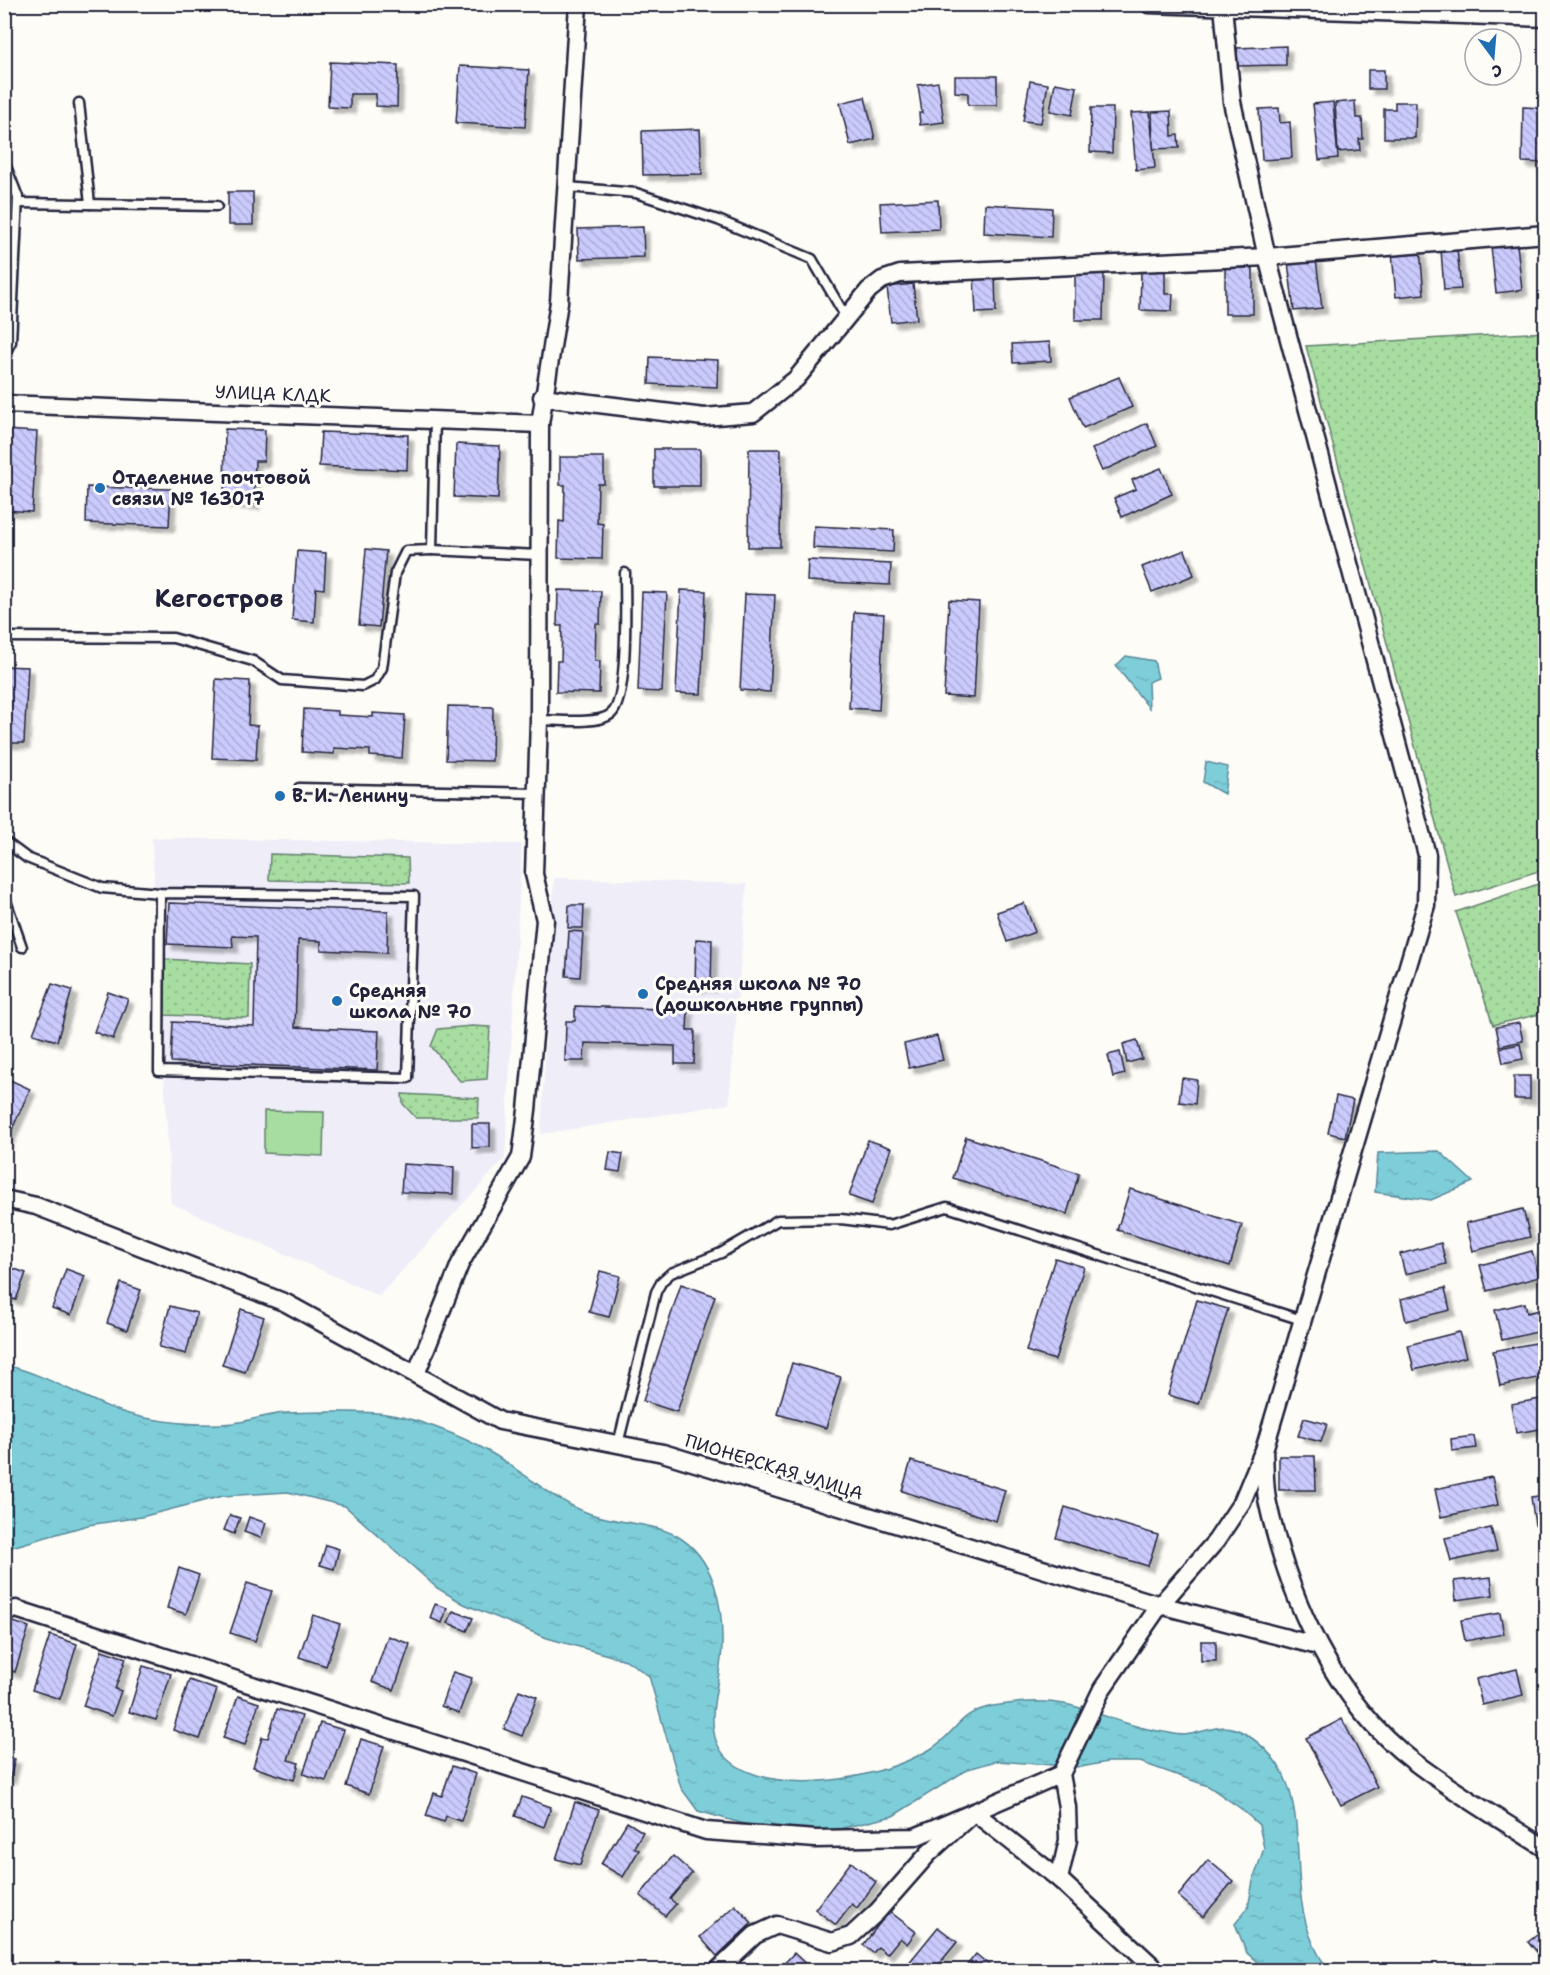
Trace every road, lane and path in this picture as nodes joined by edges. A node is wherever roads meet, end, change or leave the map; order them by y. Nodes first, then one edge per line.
1 (578, 4) edge
2 (1149, 4) edge
3 (1232, 6) edge
4 (1545, 18) edge
5 (80, 103) dead end
6 (4, 161) edge
7 (567, 187) junction
8 (18, 203) junction
9 (90, 204) junction
10 (217, 206) dead end
11 (1545, 234) edge
12 (1267, 257) junction
13 (847, 320) junction
14 (4, 355) edge
15 (542, 397) junction
16 (4, 405) edge
17 (435, 419) junction
18 (540, 424) junction
19 (432, 550) junction
20 (538, 555) junction
21 (625, 573) dead end
22 (4, 637) edge
23 (539, 720) junction
24 (299, 788) dead end
25 (536, 793) junction
26 (4, 841) edge
27 (160, 892) junction
28 (4, 895) edge
29 (22, 947) dead end
30 (4, 1199) edge
31 (1302, 1320) junction
32 (416, 1374) junction
33 (618, 1444) junction
34 (1264, 1450) junction
35 (1160, 1605) junction
36 (4, 1613) edge
37 (1318, 1646) junction
38 (1061, 1774) junction
39 (974, 1812) junction
40 (1545, 1849) edge
41 (1059, 1879) junction
42 (718, 1971) edge
43 (1157, 1971) edge

1 - 7 street
2 - 3 street
3 - 4 street
3 - 12 street
5 - 9 lane
6 - 8 lane
7 - 13 lane
7 - 15 street
8 - 9 lane
8 - 14 lane
9 - 10 lane
11 - 12 street
12 - 13 street
12 - 31 street
13 - 15 street
15 - 18 street
16 - 17 street, УЛИЦА КЛДК
17 - 18 street, УЛИЦА КЛДК
17 - 19 lane
18 - 20 street
19 - 20 lane
19 - 22 lane
20 - 23 street
21 - 23 lane
23 - 25 street
24 - 25 lane
25 - 32 street
26 - 27 lane
27 - 27 lane
28 - 29 lane
30 - 32 street, ПИОНЕРСКАЯ УЛИЦА
31 - 33 lane
31 - 34 street
32 - 33 street, ПИОНЕРСКАЯ УЛИЦА
33 - 35 street, ПИОНЕРСКАЯ УЛИЦА
34 - 35 street
34 - 37 street
35 - 37 street, ПИОНЕРСКАЯ УЛИЦА
35 - 38 street
36 - 39 street
37 - 40 street
38 - 39 street
38 - 41 street
39 - 41 street
39 - 42 street
41 - 43 street

